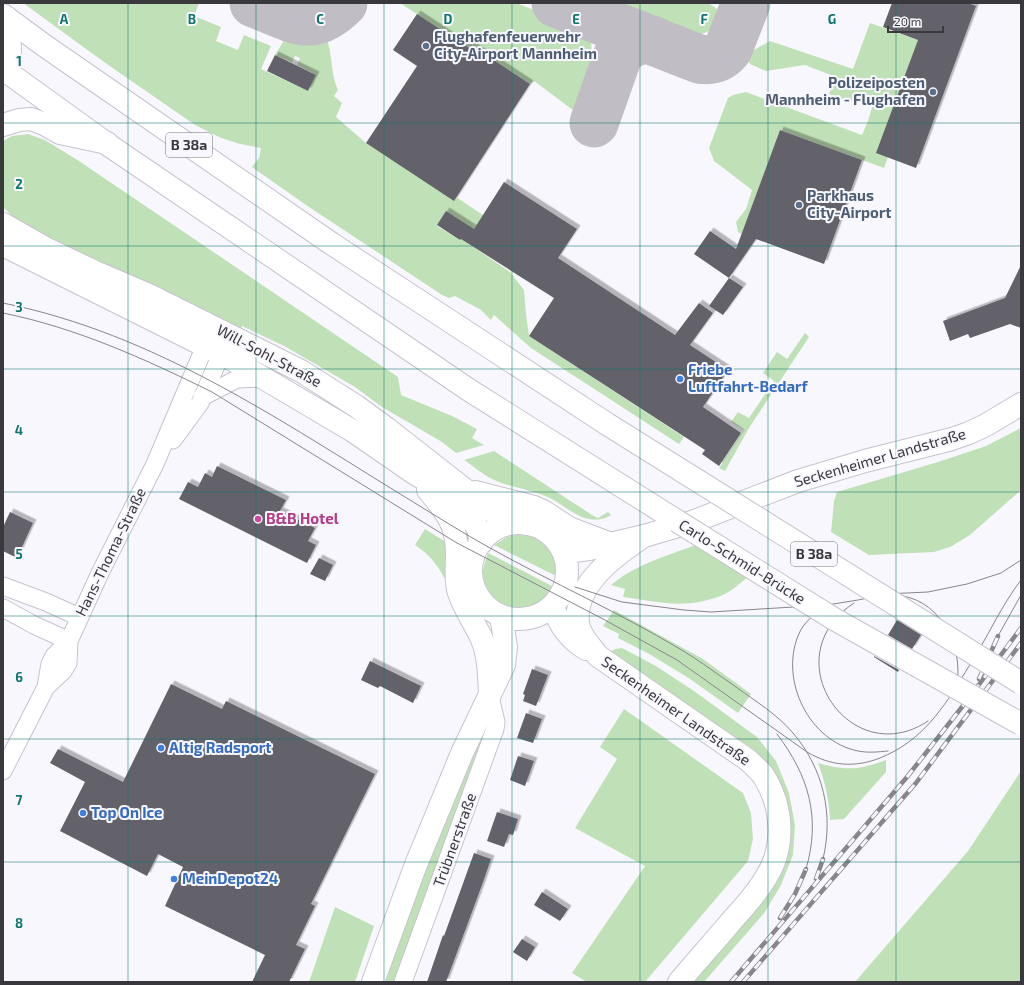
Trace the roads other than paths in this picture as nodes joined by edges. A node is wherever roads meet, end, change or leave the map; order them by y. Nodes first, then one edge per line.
1 (5, 16) edge
2 (45, 46) junction
3 (6, 66) edge
4 (3, 125) edge
5 (107, 144) junction
6 (3, 224) edge
7 (3, 245) edge
8 (223, 331) junction
9 (213, 350) junction
10 (265, 378) junction
11 (202, 397) junction
12 (1021, 404) edge
13 (155, 464) junction
14 (414, 473) junction
15 (463, 488) junction
16 (514, 523) junction
17 (628, 542) junction
18 (481, 543) junction
19 (563, 550) junction
20 (567, 577) junction
21 (3, 586) edge
22 (553, 606) junction
23 (3, 608) edge
24 (501, 616) junction
25 (79, 617) junction
26 (69, 641) junction
27 (598, 656) junction
28 (1021, 683) edge
29 (490, 697) junction
30 (1021, 724) edge
31 (3, 771) edge
32 (373, 982) edge
33 (403, 982) edge
34 (679, 982) edge

1 - 2 main road, B 38a
1 - 3 main road
2 - 3 main road
2 - 28 main road, B 38a, bridge
3 - 5 main road, B 38a
4 - 5 main road
5 - 30 main road, Carlo-Schmid-Brücke / B 38a, bridge
6 - 8 main road, Will-Sohl-Straße
7 - 9 main road, Will-Sohl-Straße
8 - 9 street, Hans-Thoma-Straße
8 - 15 main road, Will-Sohl-Straße
9 - 10 main road, Will-Sohl-Straße
9 - 11 street, Hans-Thoma-Straße
9 - 13 street, Hans-Thoma-Straße
10 - 11 street
10 - 14 main road, Will-Sohl-Straße
11 - 13 street, Hans-Thoma-Straße
12 - 17 main road, Seckenheimer Landstraße
13 - 25 street, Hans-Thoma-Straße
14 - 18 main road, Will-Sohl-Straße
14 - 29 main road
15 - 16 main road, Will-Sohl-Straße
15 - 17 main road
16 - 18 main road
16 - 19 main road
17 - 19 main road, Seckenheimer Landstraße
17 - 20 main road, Seckenheimer Landstraße
17 - 27 main road, Seckenheimer Landstraße
18 - 24 main road
19 - 20 main road
20 - 22 main road
21 - 25 street
22 - 24 main road
22 - 27 main road
23 - 26 street
24 - 29 main road
25 - 26 street, Hans-Thoma-Straße
26 - 31 street, Hans-Thoma-Straße
27 - 34 main road, Seckenheimer Landstraße
29 - 32 main road
29 - 33 street, Trübnerstraße

